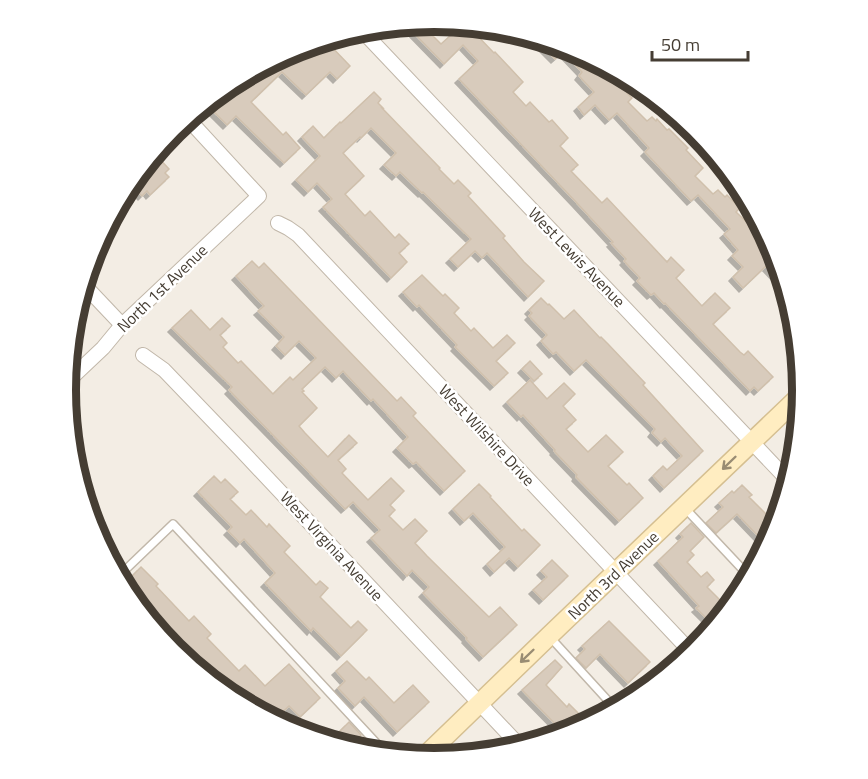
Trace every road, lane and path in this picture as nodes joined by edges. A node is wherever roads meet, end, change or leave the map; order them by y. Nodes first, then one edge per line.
1 (369, 38) dead end
2 (193, 125) edge
3 (278, 223) dead end
4 (90, 291) edge
5 (122, 325) junction
6 (143, 355) dead end
7 (77, 373) edge
8 (791, 404) edge
9 (752, 441) junction
10 (782, 474) edge
11 (684, 507) junction
12 (125, 570) edge
13 (743, 570) edge
14 (616, 572) junction
15 (549, 636) junction
16 (685, 645) edge
17 (609, 702) edge
18 (480, 703) junction
19 (513, 739) edge
20 (376, 743) edge
21 (433, 748) edge

1 - 9 street, West Lewis Avenue
2 - 5 street, North 1st Avenue
3 - 14 street, West Wilshire Drive
4 - 5 street
5 - 7 street, North 1st Avenue
6 - 18 street, West Virginia Avenue
8 - 9 street, North 3rd Avenue
9 - 10 street, West Lewis Avenue
9 -> 11 street, North 3rd Avenue
11 - 13 lane
11 - 14 street, North 3rd Avenue
12 - 20 lane
14 - 15 street, North 3rd Avenue
14 - 16 street, West Wilshire Drive
15 - 17 lane
15 -> 18 street, North 3rd Avenue
18 - 19 street, West Virginia Avenue
18 - 21 street, North 3rd Avenue

